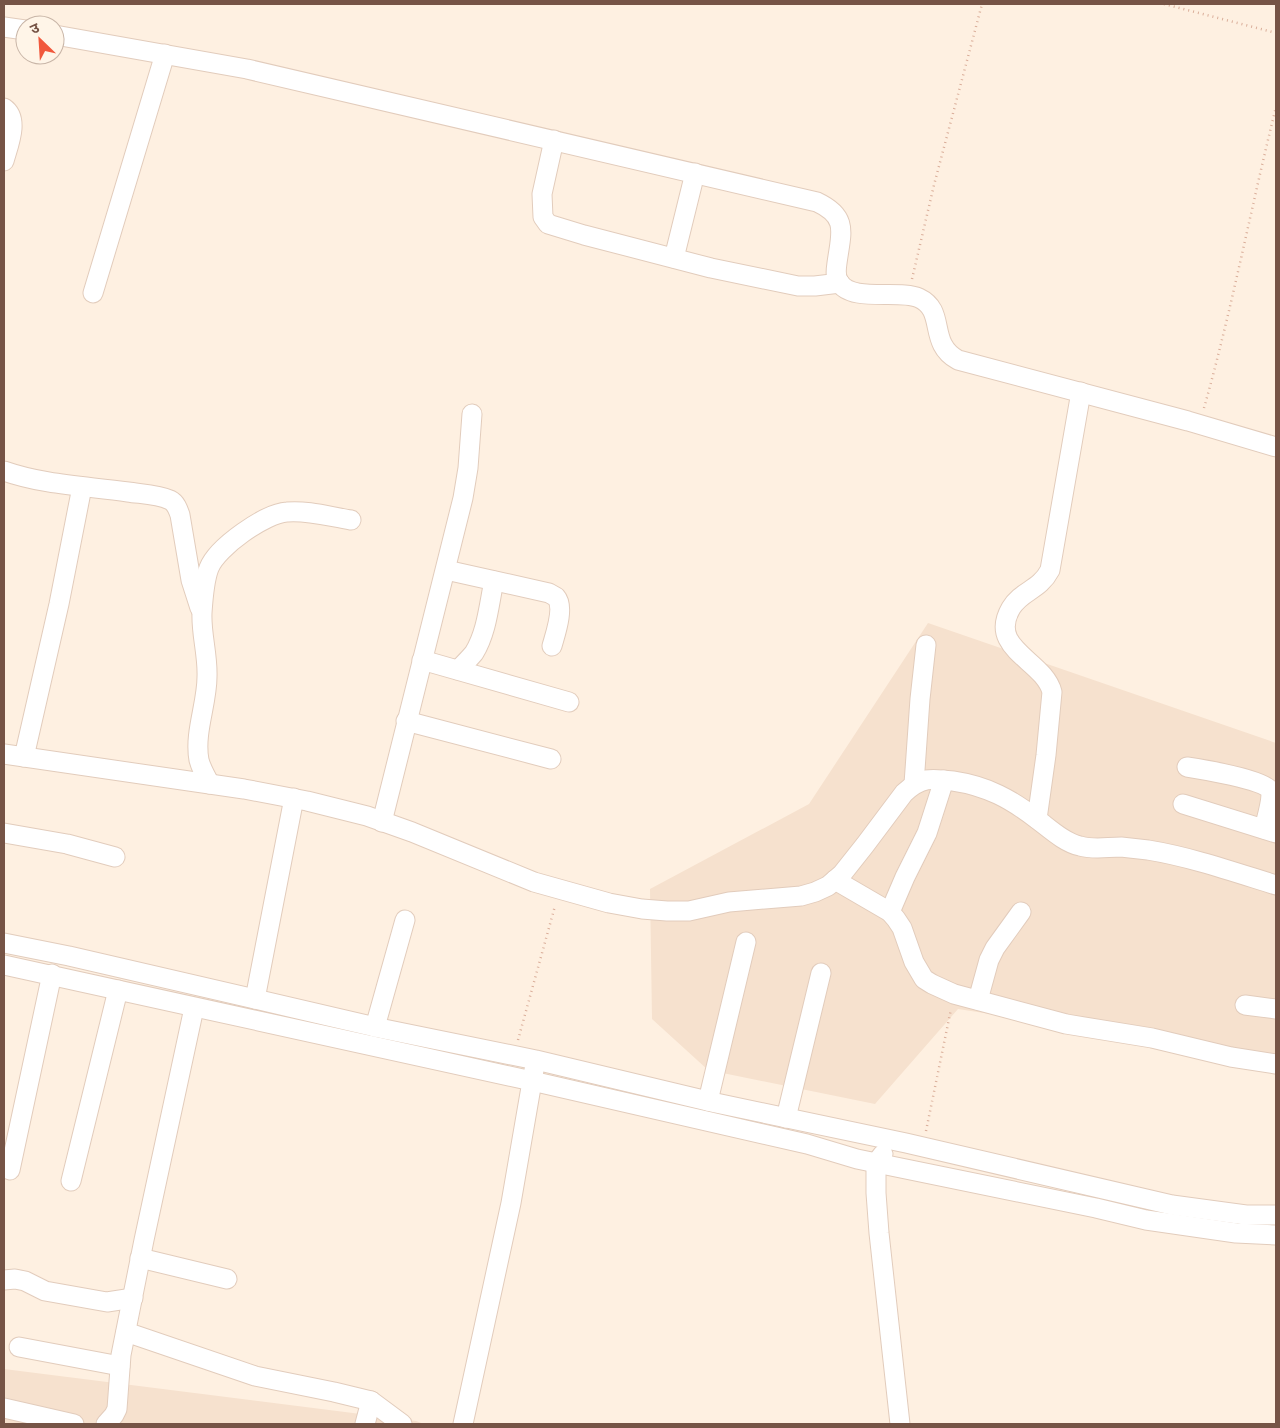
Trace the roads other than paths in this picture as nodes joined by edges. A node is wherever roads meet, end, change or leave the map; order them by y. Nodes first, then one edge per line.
1 (65, 37) edge
2 (164, 54) junction
3 (4, 108) edge
4 (554, 140) junction
5 (4, 160) edge
6 (695, 173) junction
7 (674, 258) junction
8 (840, 283) junction
9 (94, 293) dead end
10 (1081, 392) junction
11 (472, 414) dead end
12 (1276, 447) edge
13 (4, 471) edge
14 (82, 487) junction
15 (351, 520) dead end
16 (446, 570) junction
17 (494, 581) junction
18 (202, 613) junction
19 (926, 645) dead end
20 (552, 646) dead end
21 (422, 660) junction
22 (458, 670) junction
23 (569, 702) dead end
24 (406, 721) junction
25 (4, 754) edge
26 (24, 757) junction
27 (551, 759) dead end
28 (1187, 767) dead end
29 (944, 780) junction
30 (210, 784) junction
31 (914, 784) junction
32 (294, 798) junction
33 (1183, 804) dead end
34 (1037, 819) junction
35 (382, 822) junction
36 (1270, 831) edge
37 (4, 833) edge
38 (115, 857) dead end
39 (1273, 878) edge
40 (835, 880) junction
41 (890, 912) junction
42 (1021, 912) dead end
43 (405, 920) dead end
44 (746, 942) dead end
45 (4, 943) edge
46 (4, 965) edge
47 (822, 973) dead end
48 (52, 974) junction
49 (118, 990) junction
50 (255, 999) junction
51 (978, 1000) junction
52 (1245, 1005) dead end
53 (194, 1008) junction
54 (1276, 1009) edge
55 (375, 1027) junction
56 (1276, 1064) edge
57 (534, 1071) junction
58 (708, 1101) junction
59 (786, 1118) junction
60 (878, 1154) junction
61 (10, 1170) dead end
62 (71, 1181) dead end
63 (1276, 1215) edge
64 (1276, 1235) edge
65 (140, 1258) junction
66 (227, 1279) dead end
67 (4, 1280) edge
68 (132, 1298) junction
69 (126, 1332) junction
70 (19, 1348) dead end
71 (120, 1366) junction
72 (371, 1401) junction
73 (4, 1408) edge
74 (74, 1424) edge
75 (106, 1424) edge
76 (365, 1424) edge
77 (402, 1424) edge
78 (463, 1424) edge
79 (900, 1424) edge

1 - 2 street
2 - 4 street
2 - 9 street
3 - 5 street
4 - 6 street
4 - 7 street
6 - 7 street
6 - 8 street
7 - 8 street
8 - 10 street
10 - 12 street
10 - 34 street
11 - 16 street
13 - 14 street
14 - 18 street
14 - 26 street
15 - 18 street
16 - 17 street
16 - 21 street
17 - 20 street
17 - 22 street
18 - 30 street
19 - 31 street
21 - 22 street
21 - 24 street
22 - 23 street
24 - 27 street
24 - 35 street
25 - 26 street
26 - 30 street
28 - 36 street
29 - 31 street
29 - 34 street
29 - 41 street
30 - 32 street
31 - 40 street
32 - 35 street
32 - 50 street
33 - 36 street
34 - 39 street
35 - 40 street
37 - 38 street
40 - 41 street
41 - 51 street
42 - 51 street
43 - 55 street
44 - 58 street
45 - 50 street
46 - 48 street
47 - 59 street
48 - 49 street
48 - 61 street
49 - 53 street
49 - 62 street
50 - 55 street
51 - 56 street
52 - 54 street
53 - 57 street
53 - 65 street
55 - 57 street
57 - 58 street
57 - 60 street
57 - 78 street
58 - 59 street
59 - 60 street
60 - 63 street
60 - 64 street
60 - 79 street
65 - 66 street
65 - 68 street
67 - 68 street
68 - 69 street
69 - 71 street
69 - 72 street
70 - 71 street
71 - 75 street
72 - 76 street
72 - 77 street
73 - 74 street

